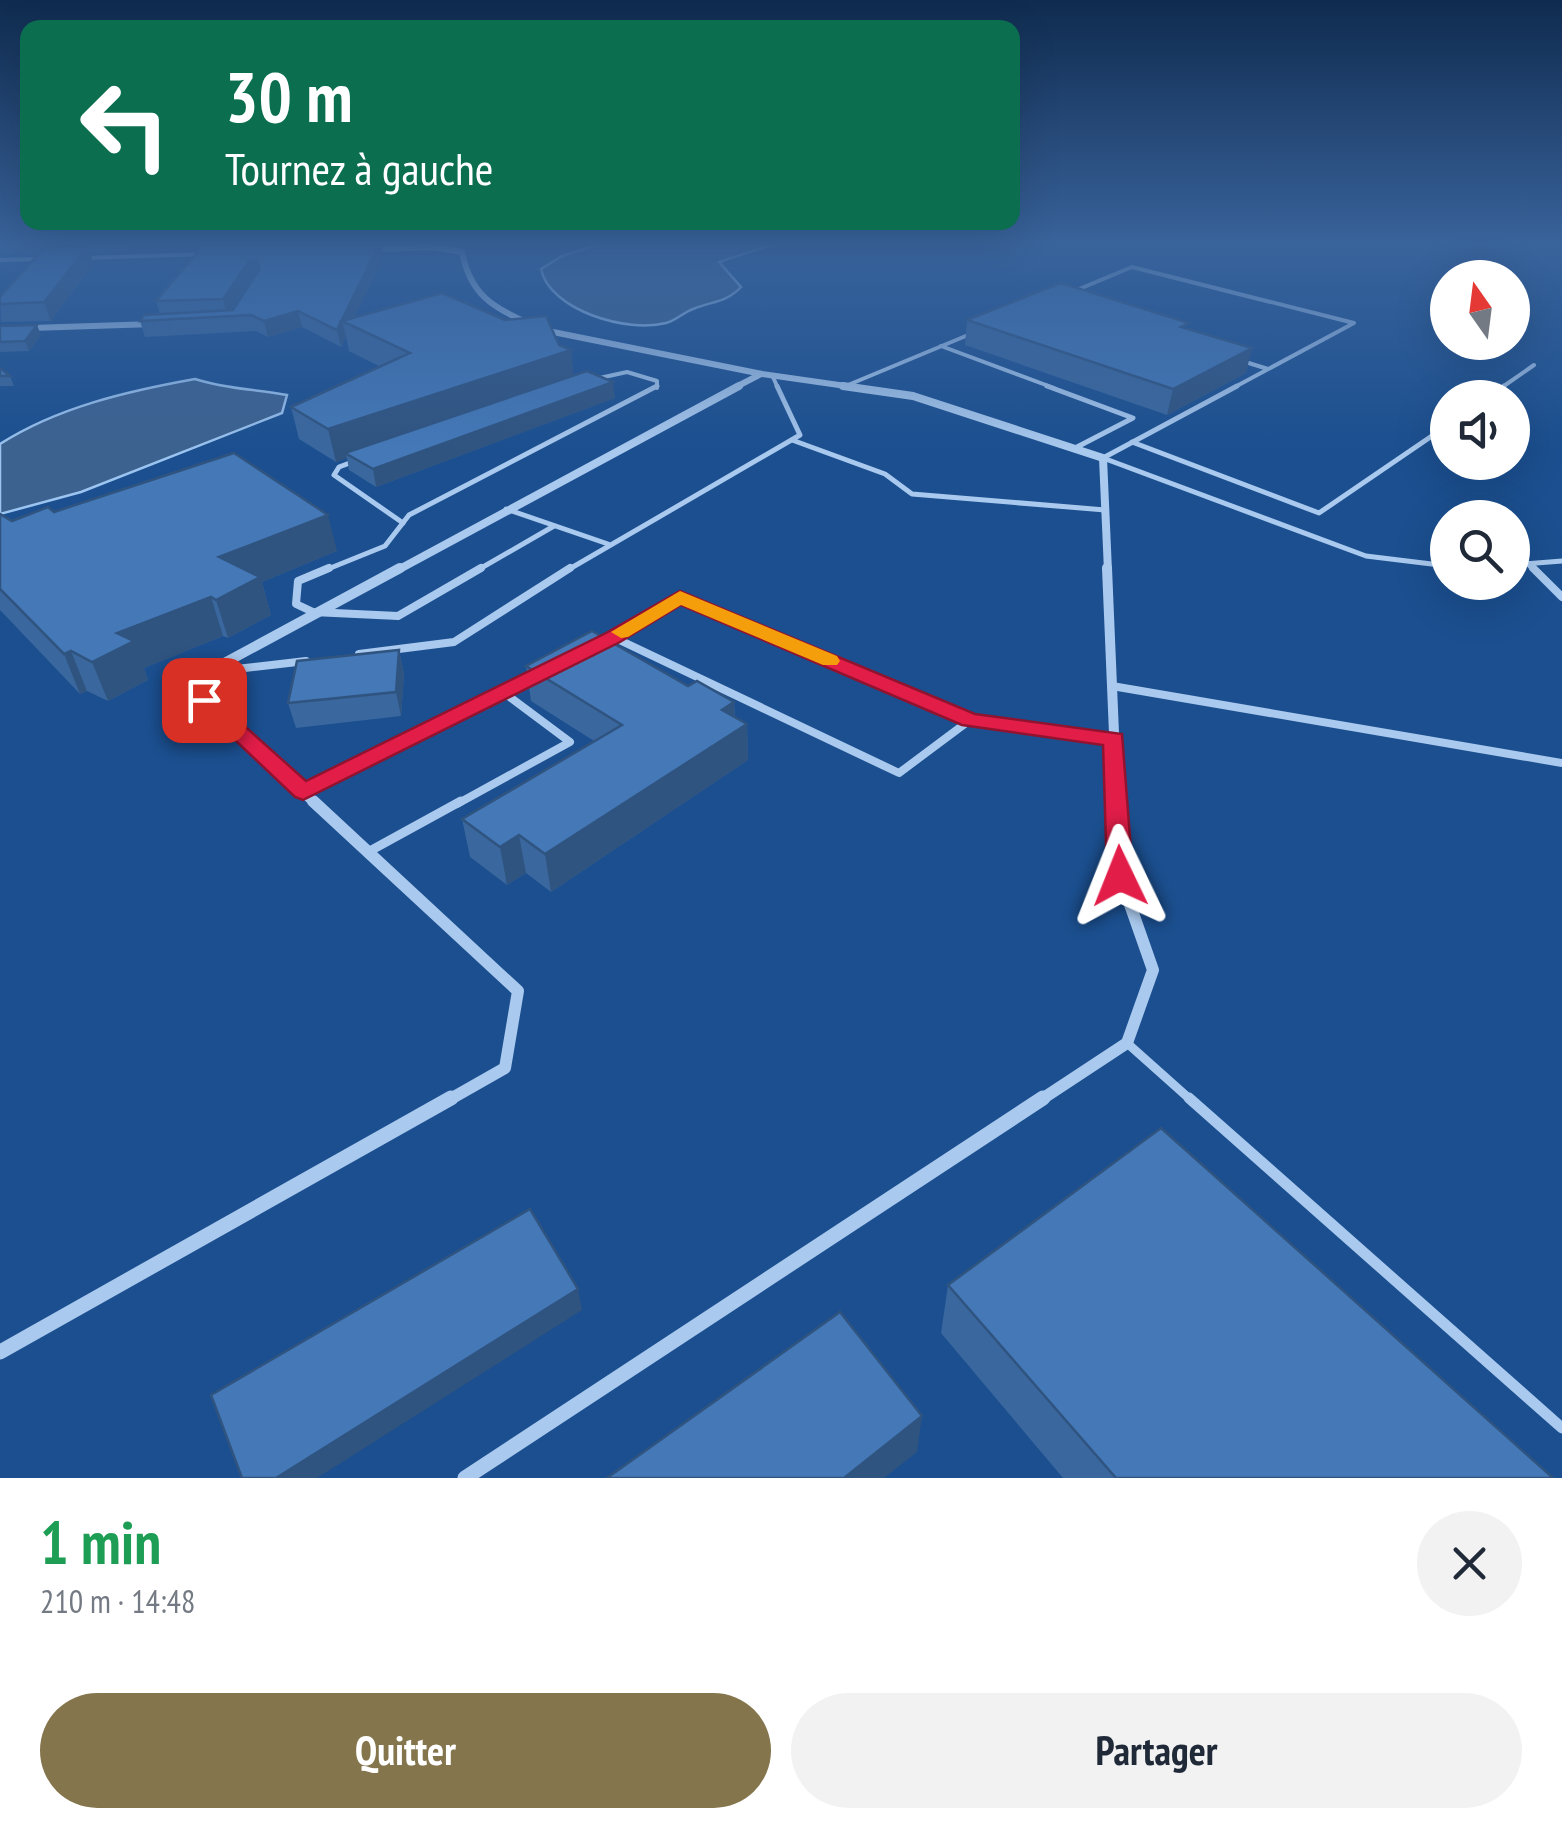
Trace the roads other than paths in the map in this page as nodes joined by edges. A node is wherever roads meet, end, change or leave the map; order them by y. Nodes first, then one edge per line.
1 (504, 313) edge
2 (1311, 313) edge
3 (173, 324) edge
4 (989, 326) edge
5 (0, 329) edge
6 (940, 346) junction
7 (1232, 358) edge
8 (1534, 365) dead end
9 (1268, 369) junction
10 (767, 375) junction
11 (1513, 380) edge
12 (584, 383) edge
13 (848, 385) junction
14 (1430, 437) edge
15 (792, 440) junction
16 (1132, 442) junction
17 (1077, 447) junction
18 (1103, 458) junction
19 (358, 460) edge
20 (506, 510) junction
21 (1105, 510) junction
22 (403, 523) junction
23 (554, 526) junction
24 (608, 544) junction
25 (1562, 561) edge
26 (1430, 564) edge
27 (1530, 564) edge
28 (1530, 566) edge
29 (1562, 597) edge
30 (314, 612) junction
31 (613, 637) junction
32 (597, 645) edge
33 (341, 657) edge
34 (322, 659) edge
35 (550, 669) edge
36 (206, 673) junction
37 (1112, 686) junction
38 (503, 692) junction
39 (970, 720) junction
40 (1114, 739) junction
41 (1562, 763) edge
42 (303, 792) junction
43 (368, 852) junction
44 (1127, 1043) junction
45 (0, 1352) edge
46 (1562, 1428) edge
47 (464, 1478) edge

1 - 10 street
2 - 9 lane
3 - 5 street
4 - 6 lane
6 - 13 lane
6 - 17 lane
7 - 9 lane
8 - 11 lane
9 - 16 lane
10 - 13 street
10 - 15 lane
10 - 20 street
12 - 22 lane
13 - 17 street
14 - 16 lane
15 - 21 lane
15 - 24 lane
16 - 18 lane
17 - 18 street
18 - 21 street
18 - 26 lane
19 - 22 lane
20 - 23 lane
20 - 30 street
21 - 37 street
22 - 30 lane
23 - 24 lane
23 - 30 lane
24 - 33 lane
25 - 27 lane
28 - 29 lane
30 - 36 street
31 - 32 lane
31 - 39 lane
31 - 39 lane
34 - 36 lane
35 - 38 lane
36 - 42 street
37 - 40 street
37 - 41 lane
38 - 42 lane
38 - 43 lane
39 - 40 lane
40 - 44 street
42 - 43 street
43 - 45 street
44 - 46 lane
44 - 47 street

